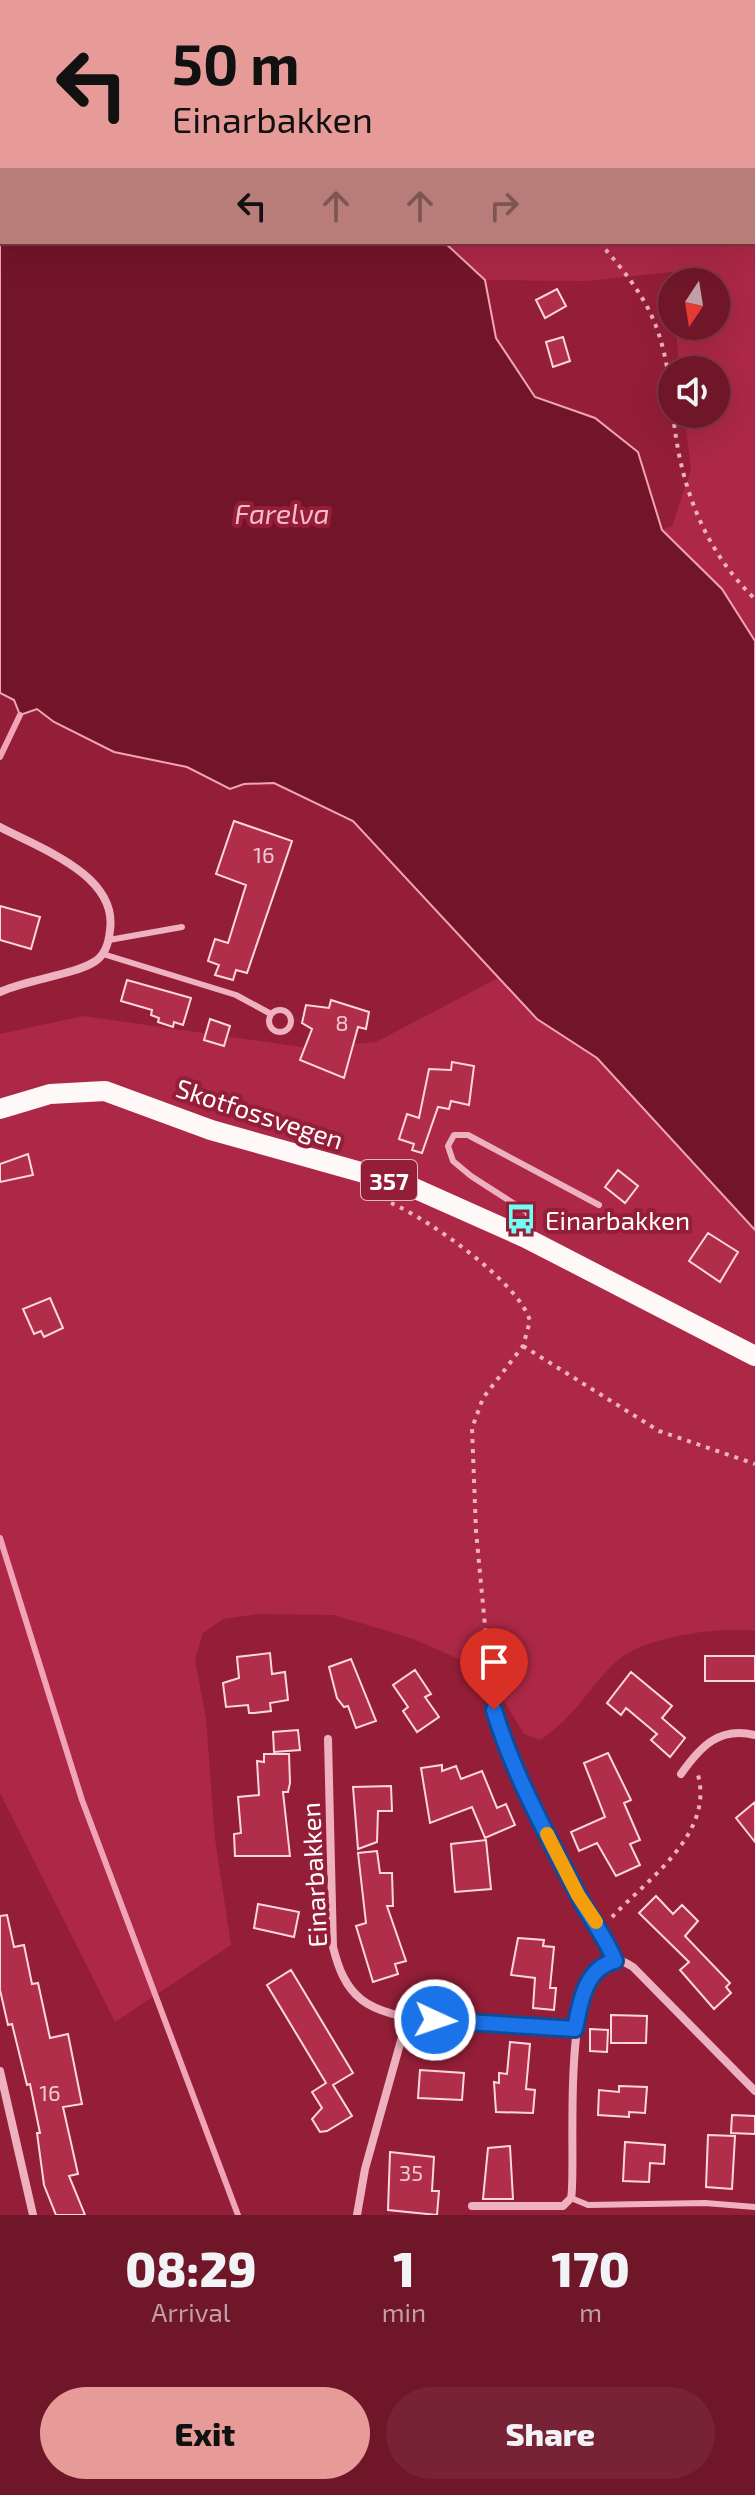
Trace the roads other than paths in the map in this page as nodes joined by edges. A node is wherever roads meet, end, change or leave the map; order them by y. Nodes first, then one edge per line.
1 (0, 827) edge
2 (182, 927) dead end
3 (109, 940) junction
4 (103, 954) junction
5 (0, 992) edge
6 (271, 1014) dead end
7 (0, 1109) edge
8 (599, 1205) dead end
9 (526, 1238) junction
10 (755, 1356) edge
11 (494, 1710) road end
12 (755, 1735) edge
13 (328, 1739) dead end
14 (681, 1774) dead end
15 (615, 1961) junction
16 (407, 2019) junction
17 (575, 2029) junction
18 (0, 2071) edge
19 (755, 2091) edge
20 (571, 2198) junction
21 (472, 2206) dead end
22 (755, 2207) edge
23 (33, 2215) edge
24 (357, 2215) edge

1 - 3 street
2 - 3 lane
3 - 4 street
4 - 5 street
4 - 6 lane
7 - 9 main road, Skotfossvegen / 357
8 - 9 lane
9 - 10 main road, Skotfossvegen / 357
11 - 15 lane
12 - 14 street
13 - 16 street, Einarbakken
15 - 17 street
15 - 19 street
16 - 17 street, Einarbakken
16 - 24 street
17 - 20 street
18 - 23 street
20 - 21 street
20 - 22 lane

